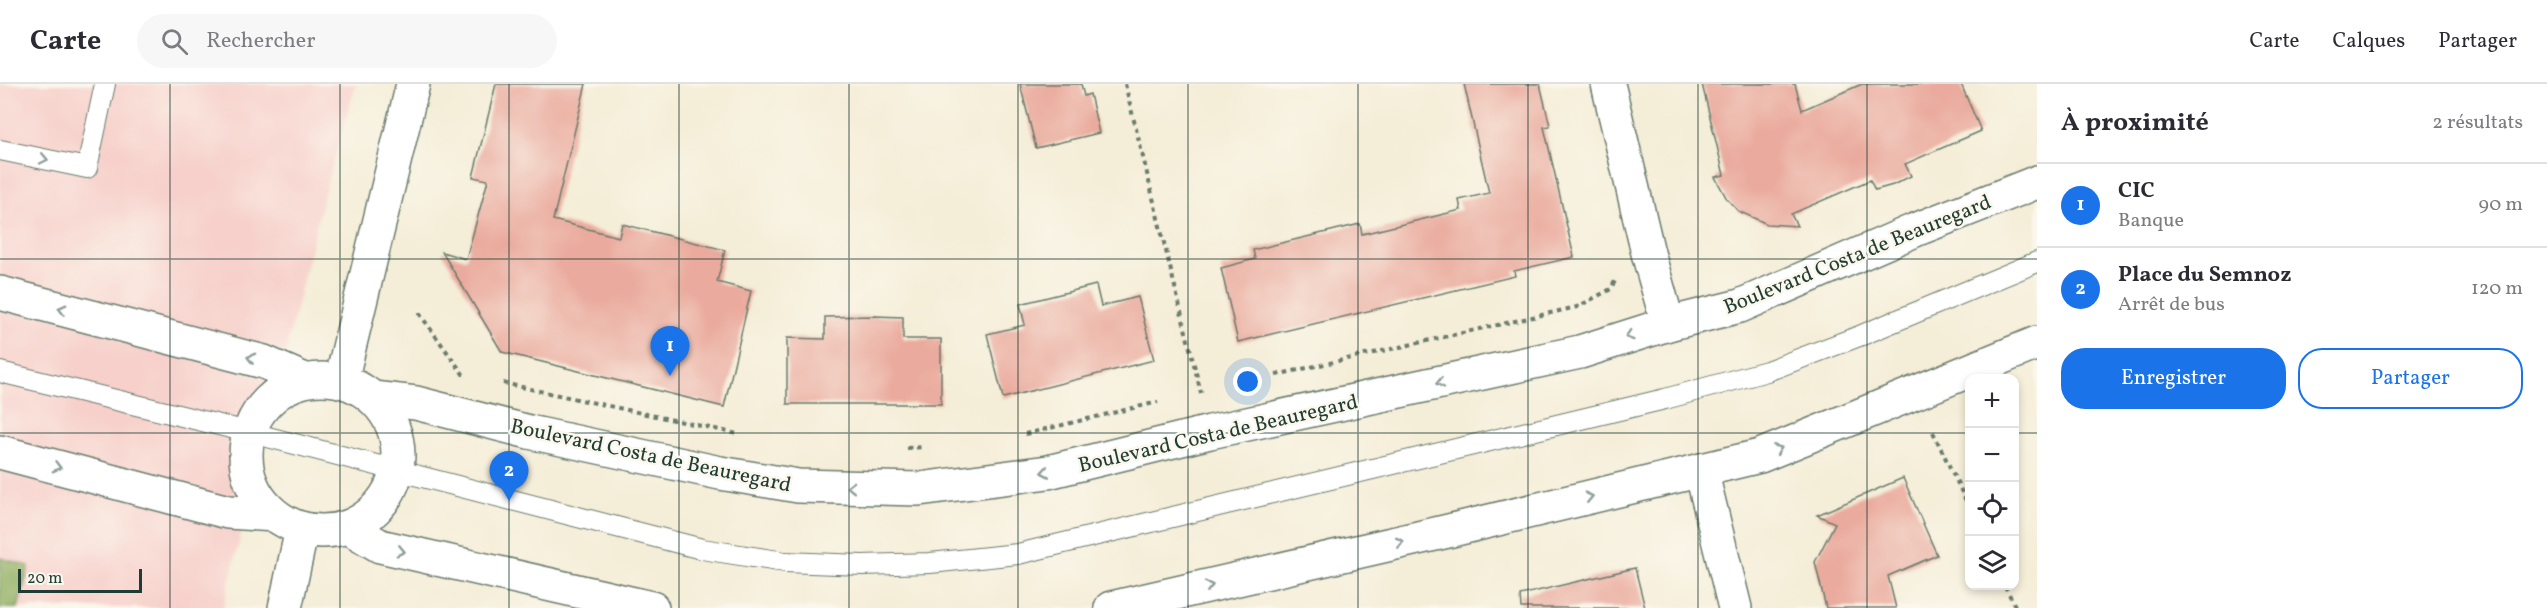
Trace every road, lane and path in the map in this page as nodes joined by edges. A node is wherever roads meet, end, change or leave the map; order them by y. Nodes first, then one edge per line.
1 (105, 84) edge
2 (413, 84) edge
3 (1125, 84) edge
4 (1608, 84) edge
5 (0, 150) edge
6 (2037, 182) edge
7 (2037, 262) edge
8 (1615, 280) dead end
9 (0, 293) edge
10 (419, 313) dead end
11 (1668, 324) junction
12 (2037, 343) edge
13 (0, 372) edge
14 (475, 377) dead end
15 (1269, 377) dead end
16 (305, 380) junction
17 (341, 381) junction
18 (498, 382) dead end
19 (1212, 390) dead end
20 (1201, 393) junction
21 (1189, 395) dead end
22 (373, 398) junction
23 (1166, 400) dead end
24 (248, 432) junction
25 (1933, 432) dead end
26 (740, 435) dead end
27 (1021, 435) dead end
28 (931, 447) dead end
29 (896, 448) dead end
30 (0, 452) edge
31 (1701, 470) junction
32 (396, 472) junction
33 (1965, 499) edge
34 (288, 522) junction
35 (348, 527) junction
36 (2008, 590) edge
37 (285, 608) edge
38 (652, 608) edge
39 (1112, 608) edge
40 (1734, 608) edge
41 (2016, 608) edge

5 -> 1 lane
2 - 17 street
3 - 20 path
4 - 11 street
6 - 11 street, Boulevard Costa de Beauregard
7 - 32 lane
8 - 15 path
16 -> 9 street, Boulevard Costa de Beauregard
10 - 14 path
11 -> 22 street, Boulevard Costa de Beauregard
31 -> 12 street
13 - 24 lane
16 - 17 street, Boulevard Costa de Beauregard
16 - 24 street, Boulevard Costa de Beauregard
17 - 22 street, Boulevard Costa de Beauregard
18 - 26 path
19 - 20 path
20 - 21 path
22 - 32 street, Boulevard Costa de Beauregard
23 - 27 path
24 - 32 lane
24 - 34 street, Boulevard Costa de Beauregard
25 - 33 path
28 - 29 path
30 -> 34 street, Boulevard Costa de Beauregard
39 -> 31 street
31 - 40 street
32 - 35 street, Boulevard Costa de Beauregard
34 - 35 street, Boulevard Costa de Beauregard
34 - 37 street
35 -> 38 street
36 - 41 path

